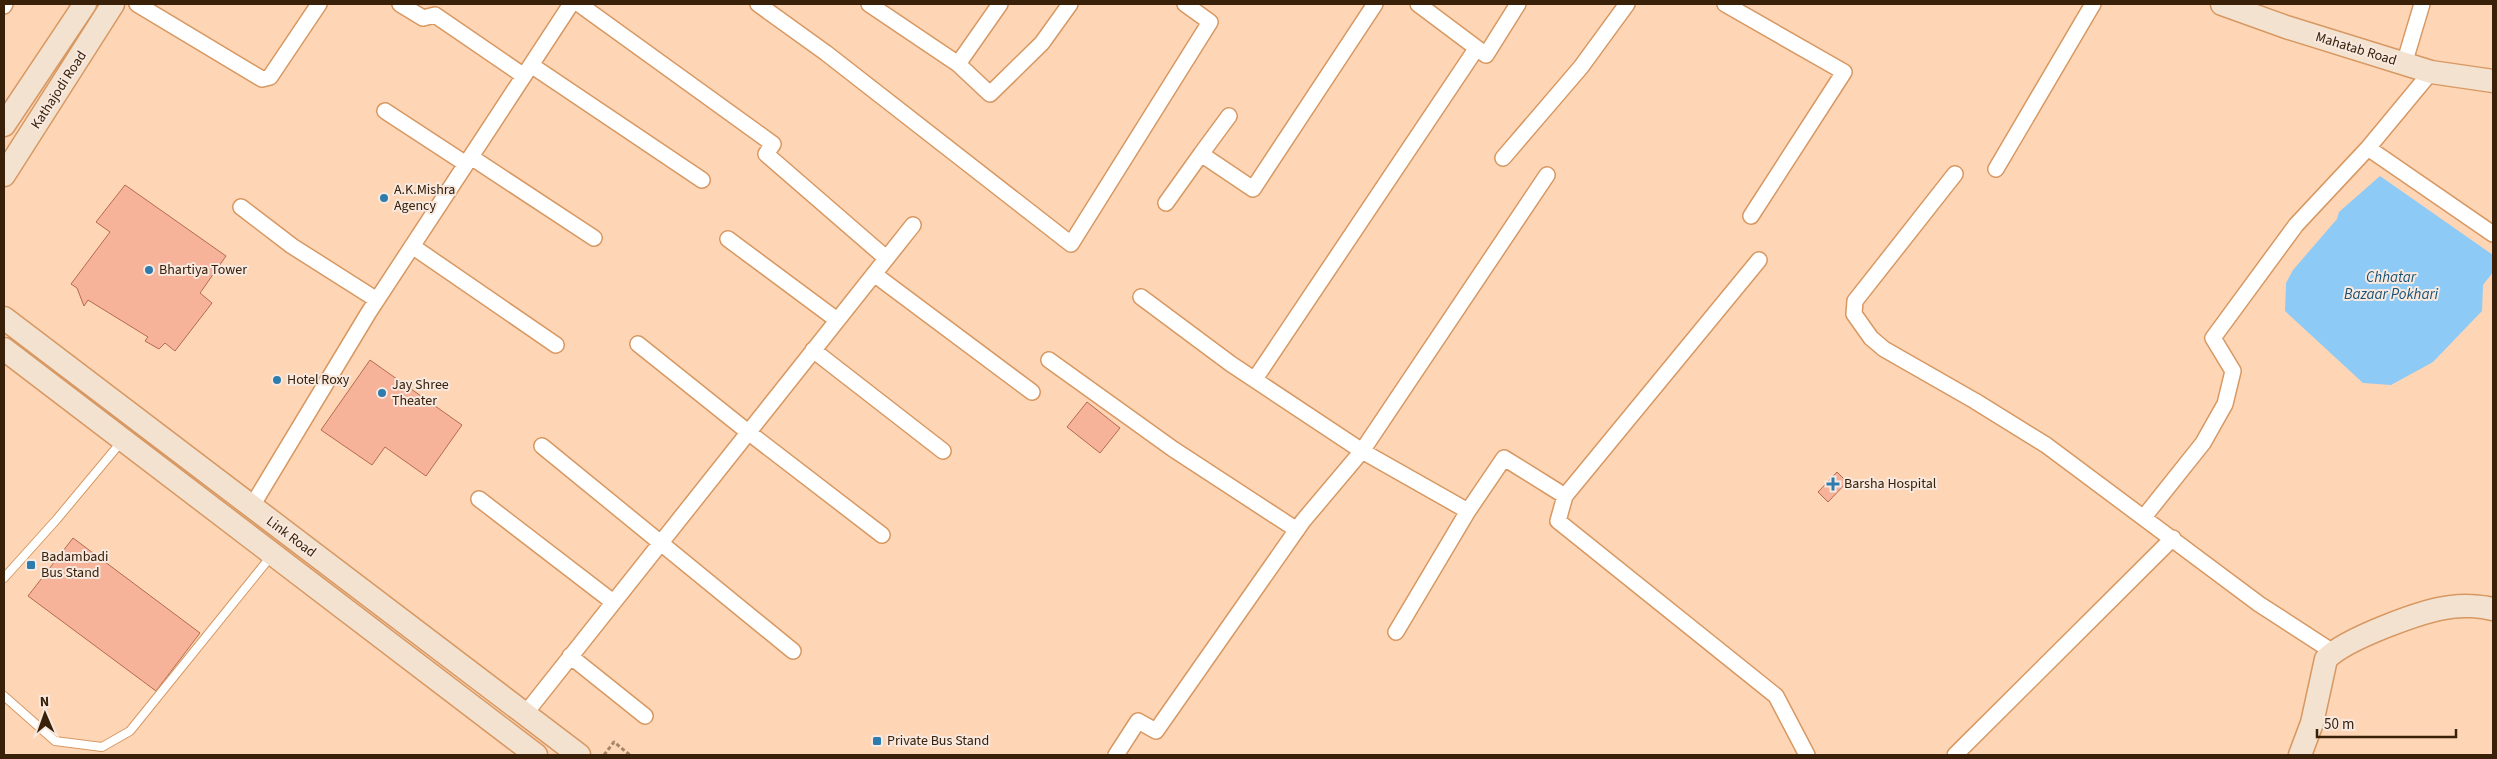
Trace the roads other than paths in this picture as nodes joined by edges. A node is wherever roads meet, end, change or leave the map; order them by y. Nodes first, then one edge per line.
1 (85, 4) edge
2 (113, 4) edge
3 (137, 4) edge
4 (319, 4) edge
5 (400, 4) edge
6 (572, 4) edge
7 (579, 4) edge
8 (758, 4) edge
9 (869, 4) edge
10 (1000, 4) edge
11 (1070, 4) edge
12 (1184, 4) edge
13 (1376, 4) edge
14 (1418, 4) edge
15 (1518, 4) edge
16 (1627, 4) edge
17 (1725, 4) edge
18 (2093, 4) edge
19 (2222, 4) edge
20 (2422, 4) edge
21 (1476, 49) junction
22 (958, 64) junction
23 (2404, 64) junction
24 (528, 70) junction
25 (2431, 72) junction
26 (2493, 81) edge
27 (385, 111) dead end
28 (1229, 116) dead end
29 (4, 125) edge
30 (2368, 148) junction
31 (1201, 154) junction
32 (1504, 158) dead end
33 (469, 161) junction
34 (1996, 169) dead end
35 (1955, 174) dead end
36 (4, 175) edge
37 (1547, 175) dead end
38 (702, 180) dead end
39 (1166, 203) dead end
40 (241, 207) dead end
41 (1751, 216) dead end
42 (913, 225) dead end
43 (2493, 234) edge
44 (594, 238) dead end
45 (728, 239) dead end
46 (412, 246) junction
47 (886, 258) junction
48 (1760, 260) dead end
49 (874, 274) junction
50 (1141, 297) dead end
51 (377, 300) junction
52 (4, 318) edge
53 (837, 320) junction
54 (556, 344) dead end
55 (638, 344) dead end
56 (4, 349) edge
57 (813, 350) junction
58 (1049, 360) dead end
59 (1255, 379) junction
60 (1032, 392) dead end
61 (748, 432) junction
62 (123, 439) junction
63 (542, 446) dead end
64 (943, 451) dead end
65 (1362, 451) junction
66 (1565, 496) junction
67 (479, 499) dead end
68 (252, 506) junction
69 (1468, 511) junction
70 (2144, 516) junction
71 (1297, 530) junction
72 (882, 535) dead end
73 (2172, 538) junction
74 (660, 543) junction
75 (274, 554) junction
76 (4, 578) edge
77 (613, 602) junction
78 (2493, 609) edge
79 (1396, 632) dead end
80 (793, 651) dead end
81 (2333, 652) junction
82 (570, 656) junction
83 (4, 696) edge
84 (525, 714) junction
85 (645, 716) dead end
86 (536, 755) edge
87 (579, 755) edge
88 (1116, 755) edge
89 (1807, 755) edge
90 (1955, 755) edge
91 (2300, 755) edge

1 - 29 main road, Kathajodi Road
2 - 36 main road, Kathajodi Road
3 - 4 street
5 - 24 street
6 - 24 street
7 - 47 street
8 - 12 street
9 - 22 street
10 - 22 street
11 - 22 street
13 - 31 street
14 - 21 street
15 - 21 street
16 - 32 street
17 - 41 street
18 - 34 street
19 - 23 main road, Mahatab Road
20 - 23 street
21 - 59 street
23 - 25 main road, Mahatab Road
24 - 33 street
24 - 38 street
25 - 26 main road, Mahatab Road
25 - 30 street
27 - 33 street
28 - 31 street
30 - 43 street
30 - 70 street
31 - 39 street
33 - 44 street
33 - 46 street
35 - 70 street
37 - 65 street
40 - 51 street
42 - 47 street
45 - 53 street
46 - 51 street
46 - 54 street
47 - 49 street
48 - 66 street
49 - 53 street
49 - 60 street
50 - 59 street
51 - 68 street
52 - 68 main road, Link Road
53 - 57 street
55 - 61 street
56 - 62 main road, Link Road
57 - 61 street
57 - 64 street
58 - 71 street
59 - 65 street
61 - 72 street
61 - 74 street
62 - 75 main road, Link Road
62 - 76 lane
63 - 74 street
65 - 69 street
65 - 71 street
66 - 69 street
66 - 89 street
67 - 77 street
68 - 84 main road, Link Road
69 - 79 street
70 - 73 street
71 - 88 street
73 - 81 street
73 - 90 street
74 - 77 street
74 - 80 street
75 - 83 lane
75 - 86 main road, Link Road
77 - 82 street
78 - 81 main road
81 - 91 main road
82 - 84 street
82 - 85 street
84 - 87 main road, Link Road

